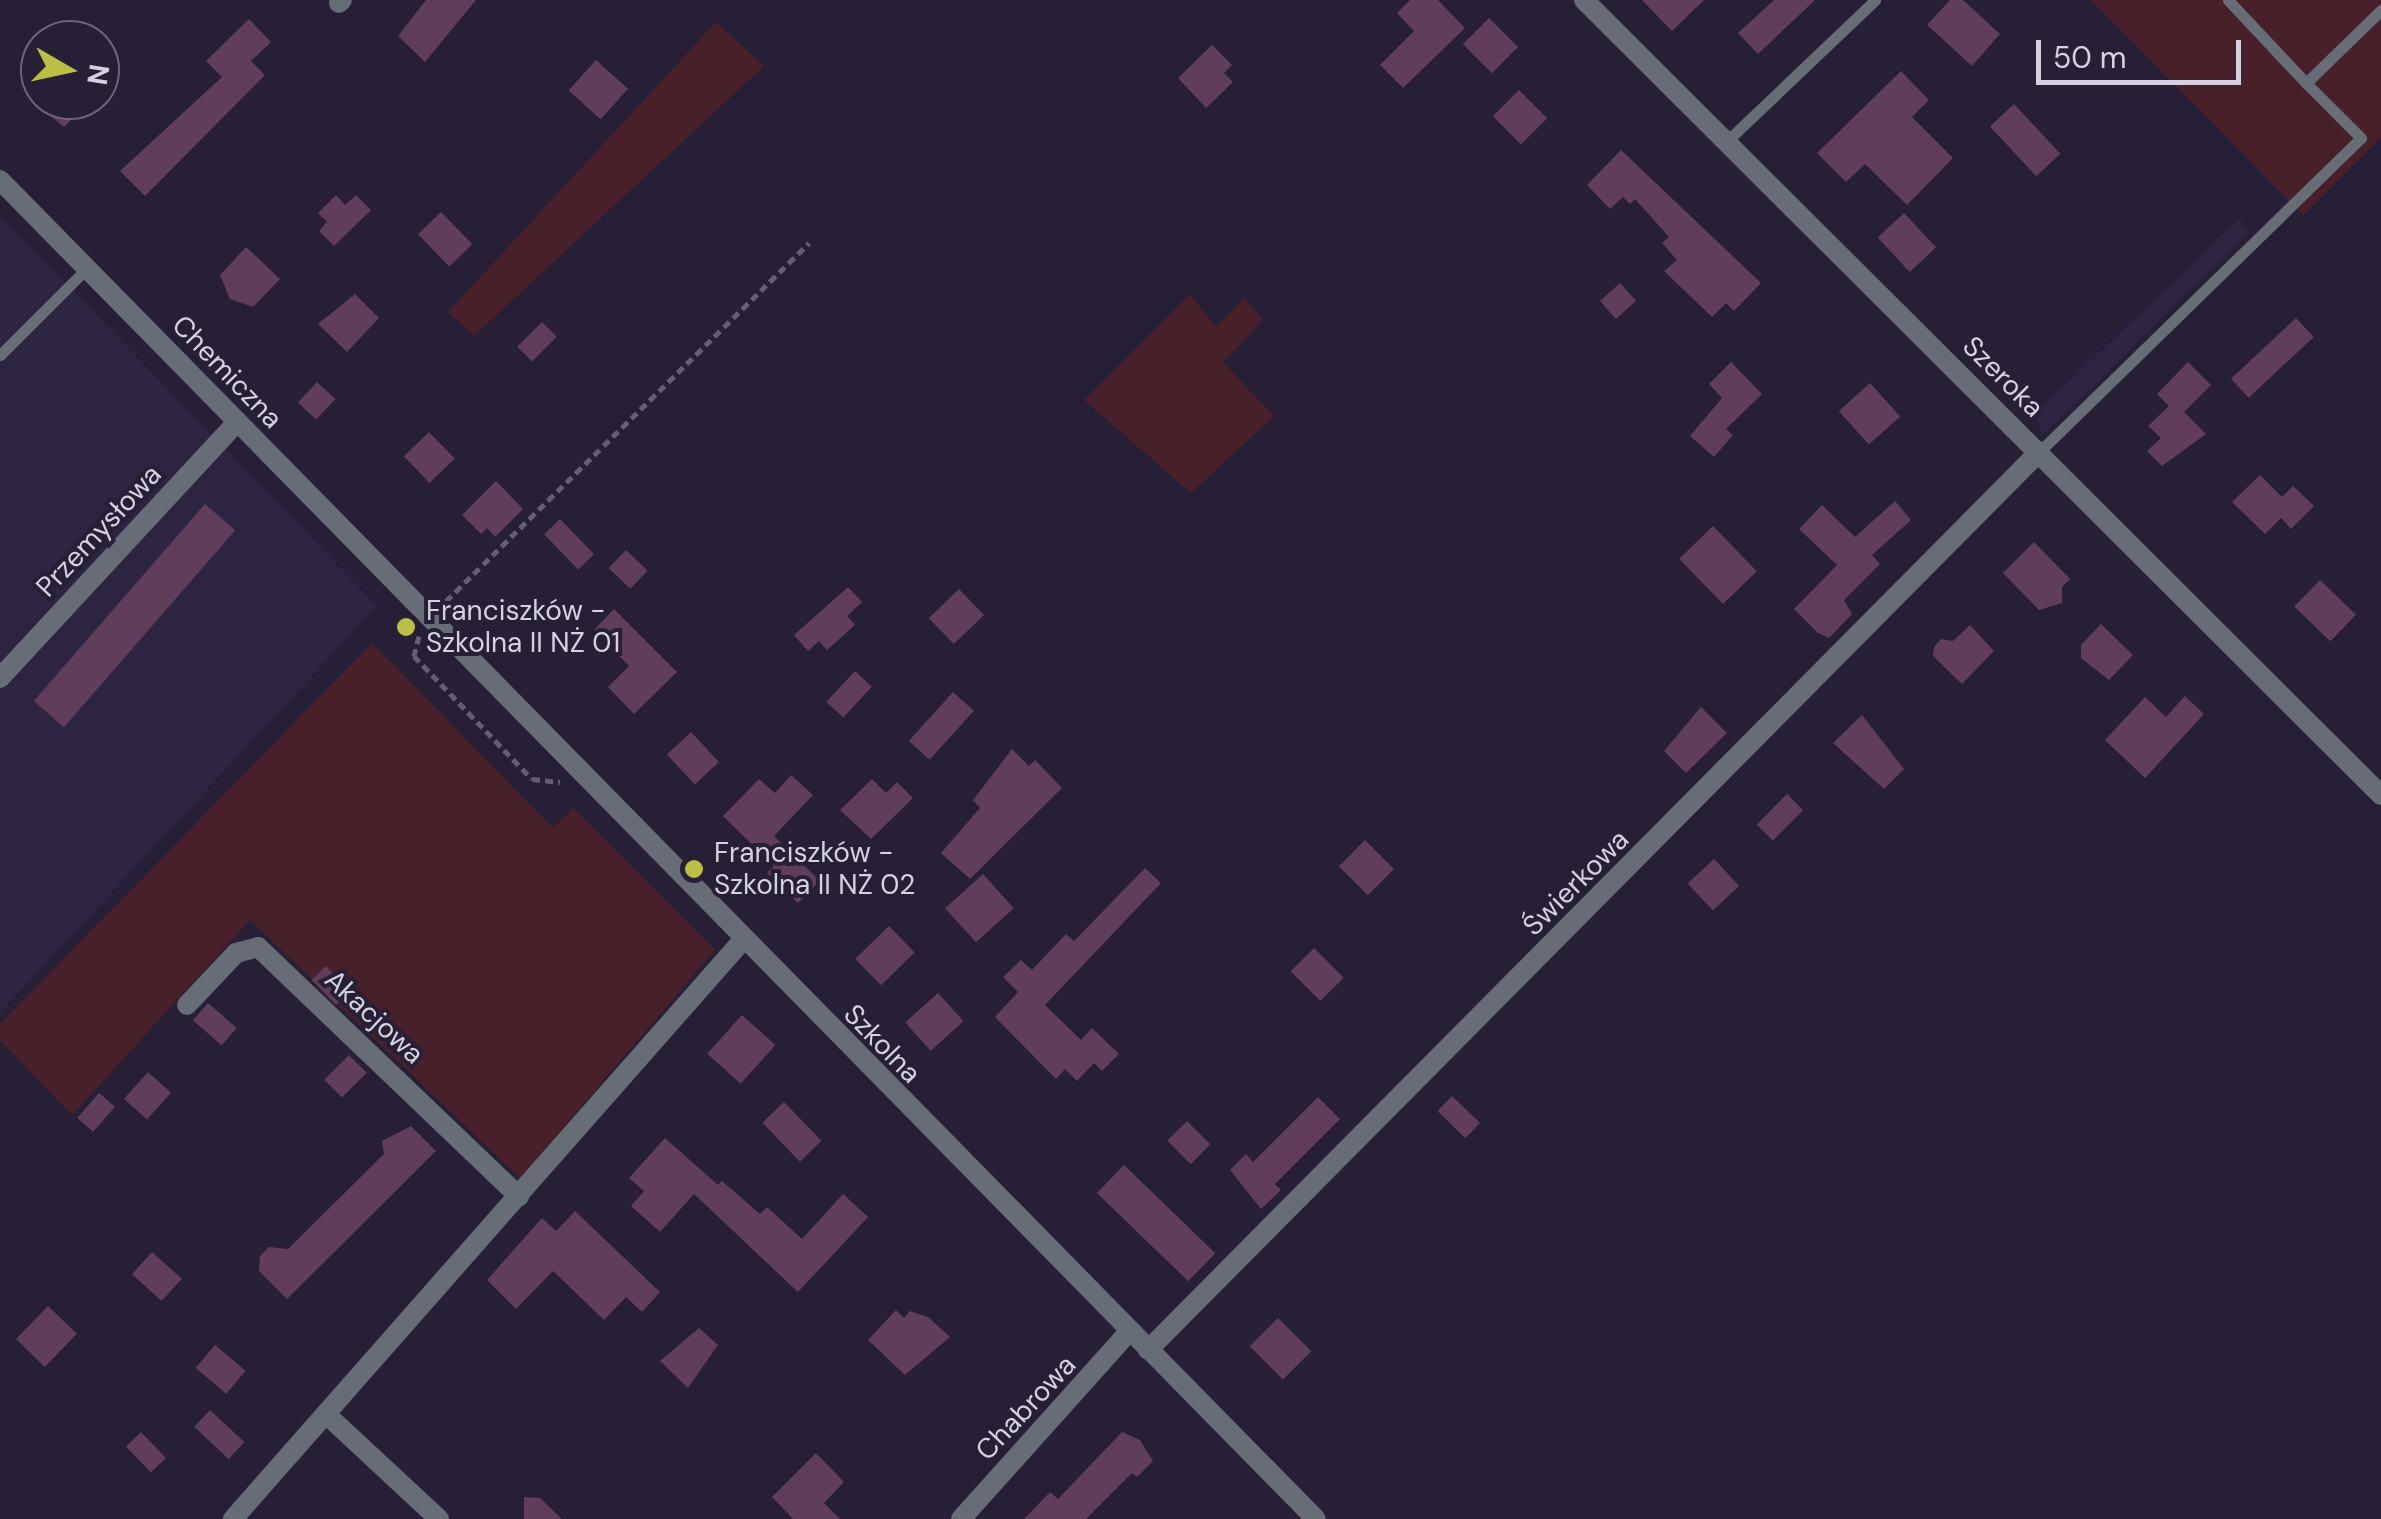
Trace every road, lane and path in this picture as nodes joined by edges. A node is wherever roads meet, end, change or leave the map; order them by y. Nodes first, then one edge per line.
1 (1584, 0) edge
2 (1874, 0) edge
3 (2228, 0) edge
4 (2381, 10) edge
5 (2306, 83) junction
6 (1726, 142) junction
7 (0, 180) edge
8 (809, 243) dead end
9 (87, 268) junction
10 (0, 355) edge
11 (237, 422) junction
12 (2040, 452) junction
13 (422, 610) junction
14 (0, 678) edge
15 (2381, 795) edge
16 (743, 940) junction
17 (187, 1005) dead end
18 (519, 1196) junction
19 (1130, 1332) junction
20 (1148, 1350) junction
21 (327, 1415) junction
22 (233, 1519) edge
23 (439, 1519) edge
24 (961, 1519) edge
25 (1316, 1519) edge

1 - 6 street, Szeroka
2 - 6 lane
3 - 5 lane
4 - 5 lane
5 - 12 lane
6 - 12 street, Szeroka
7 - 9 street, Chemiczna
8 - 13 path
9 - 10 lane
9 - 11 street, Chemiczna
11 - 13 street, Chemiczna
11 - 14 street, Przemysłowa
12 - 15 street, Szeroka
12 - 20 street, Świerkowa
13 - 16 street, Szkolna
16 - 18 street
16 - 19 street, Szkolna
17 - 18 street, Akacjowa
18 - 21 street
19 - 20 street, Szkolna
19 - 24 street, Chabrowa
20 - 25 street, Szkolna
21 - 22 street
21 - 23 street

